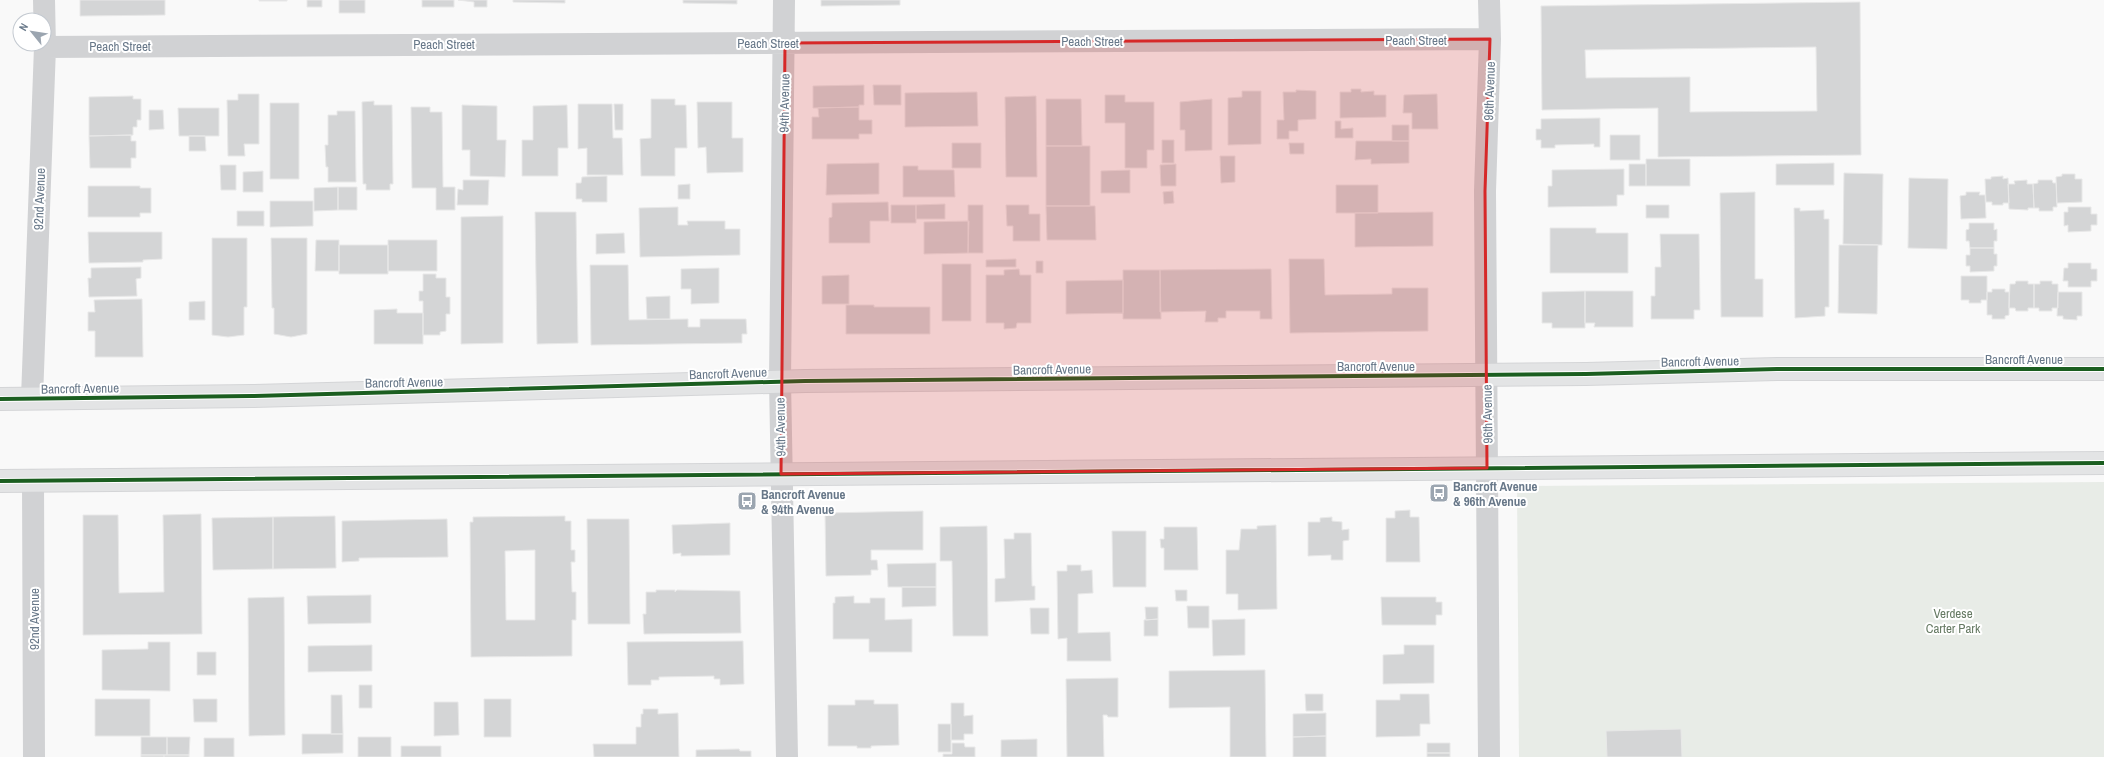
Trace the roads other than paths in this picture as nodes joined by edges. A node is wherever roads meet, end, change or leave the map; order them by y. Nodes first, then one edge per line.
1 (44, 0) edge
2 (784, 0) edge
3 (1489, 0) edge
4 (44, 12) edge
5 (1490, 40) junction
6 (785, 43) junction
7 (52, 47) edge
8 (45, 52) edge
9 (2104, 369) edge
10 (1486, 374) junction
11 (780, 381) junction
12 (32, 398) junction
13 (0, 399) edge
14 (2104, 463) edge
15 (1487, 468) junction
16 (781, 474) junction
17 (33, 480) junction
18 (0, 481) edge
19 (34, 757) edge
20 (787, 757) edge
21 (1489, 757) edge

1 - 4 street, 92nd Avenue
2 - 6 street, 94th Avenue
3 - 5 street, 96th Avenue
5 - 6 street, Peach Street
5 - 10 street, 96th Avenue
6 - 7 street, Peach Street
6 - 11 street, 94th Avenue
8 - 12 street, 92nd Avenue
9 - 10 main road, Bancroft Avenue
10 - 11 main road, Bancroft Avenue
10 - 15 street, 96th Avenue
11 - 12 main road, Bancroft Avenue
11 - 16 street, 94th Avenue
12 - 13 main road, Bancroft Avenue
14 - 15 main road
15 - 16 main road
15 - 21 street, 96th Avenue
16 - 17 main road
16 - 20 street, 94th Avenue
17 - 18 main road
17 - 19 street, 92nd Avenue

